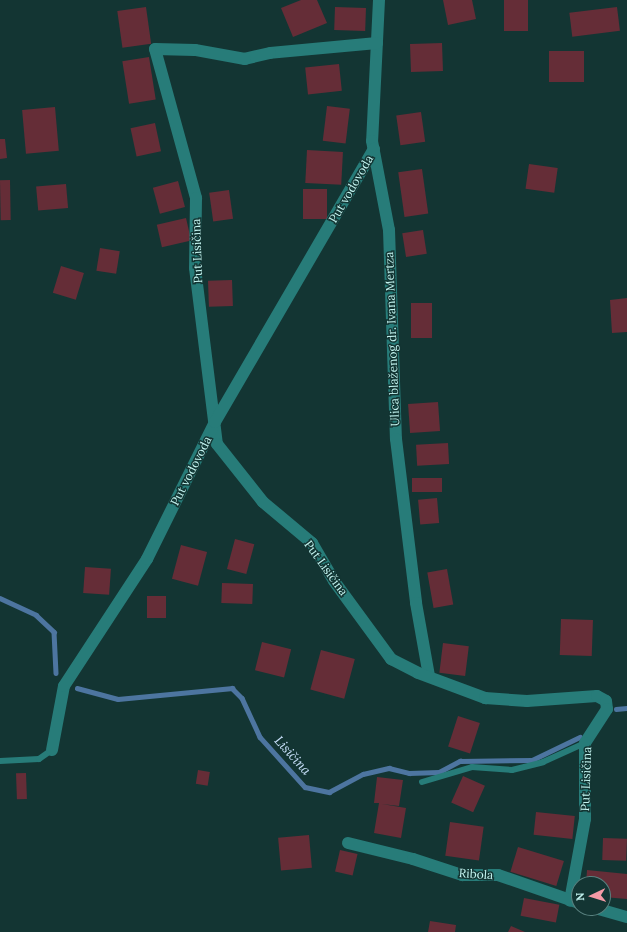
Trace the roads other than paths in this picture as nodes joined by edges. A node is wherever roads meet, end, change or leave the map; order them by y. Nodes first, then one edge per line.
1 (379, 0) edge
2 (377, 43) junction
3 (374, 149) junction
4 (215, 422) junction
5 (429, 676) junction
6 (585, 743) junction
7 (52, 750) joint
8 (0, 762) edge
9 (422, 782) dead end
10 (348, 843) dead end
11 (577, 876) edge
12 (571, 901) edge
13 (611, 912) edge
14 (627, 917) edge

1 - 2 street, Ulica blaženog dr. Ivana Mertza
2 - 3 street, Ulica blaženog dr. Ivana Mertza
2 - 4 street, Put Lisičina
3 - 4 street, Put vodovoda
3 - 5 street, Ulica blaženog dr. Ivana Mertza
4 - 5 street, Put Lisičina
4 - 7 street, Put vodovoda
5 - 6 street, Put Lisičina
6 - 9 lane
6 - 11 street, Put Lisičina
7 - 8 lane, Put vodovoda
10 - 12 street, Ribola
13 - 14 street

